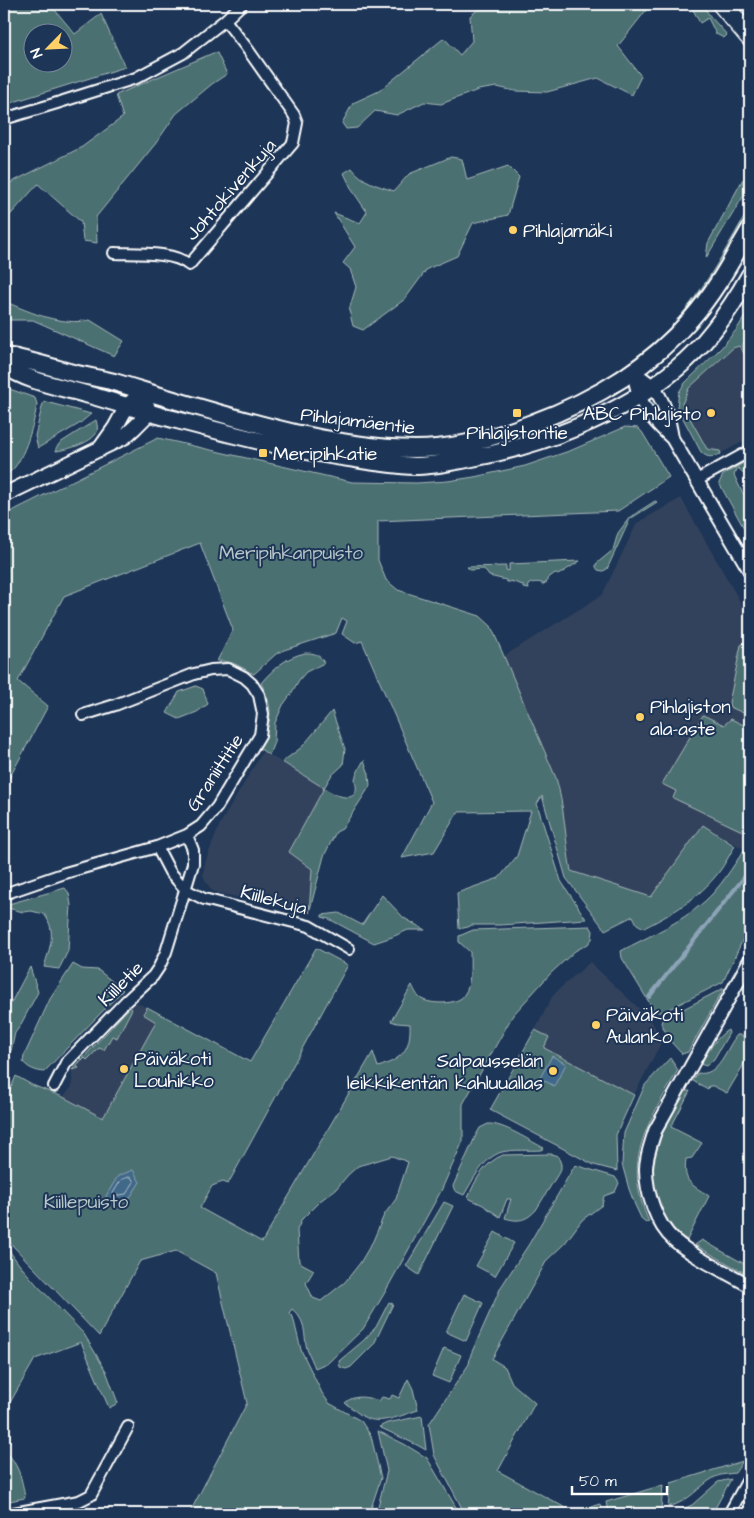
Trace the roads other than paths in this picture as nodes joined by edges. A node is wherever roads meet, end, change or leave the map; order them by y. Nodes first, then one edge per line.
1 (242, 4) edge
2 (722, 4) edge
3 (225, 20) junction
4 (750, 37) edge
5 (4, 118) edge
6 (750, 229) edge
7 (114, 253) dead end
8 (750, 275) edge
9 (4, 356) edge
10 (4, 365) edge
11 (633, 371) junction
12 (646, 391) junction
13 (144, 392) junction
14 (127, 406) junction
15 (149, 412) junction
16 (100, 449) junction
17 (750, 450) edge
18 (697, 480) junction
19 (4, 495) edge
20 (750, 571) edge
21 (83, 715) dead end
22 (187, 835) junction
23 (157, 847) junction
24 (186, 890) junction
25 (4, 894) edge
26 (350, 949) dead end
27 (750, 960) edge
28 (54, 1086) dead end
29 (750, 1286) edge
30 (128, 1427) dead end
31 (750, 1476) edge
32 (8, 1514) edge
33 (729, 1514) edge

1 - 3 street
2 - 4 highway
3 - 5 street
3 - 7 street, Johtokivenkuja
6 - 11 main road, Pihlajamäentie
8 - 12 main road, Pihlajamäentie
9 - 13 main road, Pihlajamäentie
10 - 14 main road, Pihlajamäentie
11 - 12 street
11 - 13 main road, Pihlajamäentie
12 - 15 main road, Pihlajamäentie
12 - 18 street
13 - 14 main road
13 - 15 main road
14 - 15 main road, Pihlajamäentie
14 - 16 main road
15 - 16 main road
16 - 19 main road
17 - 18 street
18 - 20 street
21 - 22 street, Graniittitie
22 - 23 street, Graniittitie
22 - 24 street, Kiilletie
23 - 24 street
23 - 25 street, Graniittitie
24 - 26 street, Kiillekuja
24 - 28 street, Kiilletie
27 - 29 street
30 - 32 street
31 - 33 street

